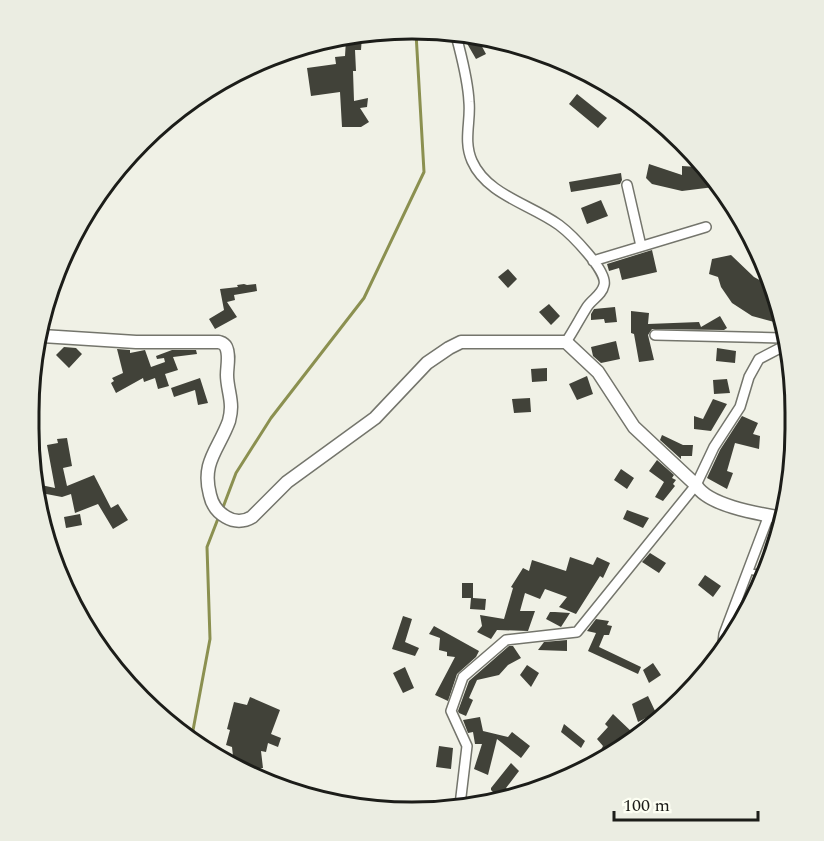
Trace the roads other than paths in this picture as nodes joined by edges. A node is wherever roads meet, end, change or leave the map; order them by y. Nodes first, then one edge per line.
1 (458, 42) edge
2 (627, 185) dead end
3 (706, 227) dead end
4 (641, 246) junction
5 (593, 261) junction
6 (655, 335) dead end
7 (47, 336) edge
8 (778, 338) edge
9 (566, 342) junction
10 (780, 348) edge
11 (696, 486) junction
12 (769, 515) junction
13 (774, 516) edge
14 (748, 571) junction
15 (757, 573) edge
16 (725, 631) edge
17 (461, 799) edge

1 - 5 street
2 - 4 street
3 - 4 street
4 - 5 street
5 - 9 street
6 - 8 street
7 - 9 street
9 - 11 street
10 - 11 street
11 - 12 street
11 - 17 street
12 - 13 street
12 - 14 street
14 - 15 lane
14 - 16 street

